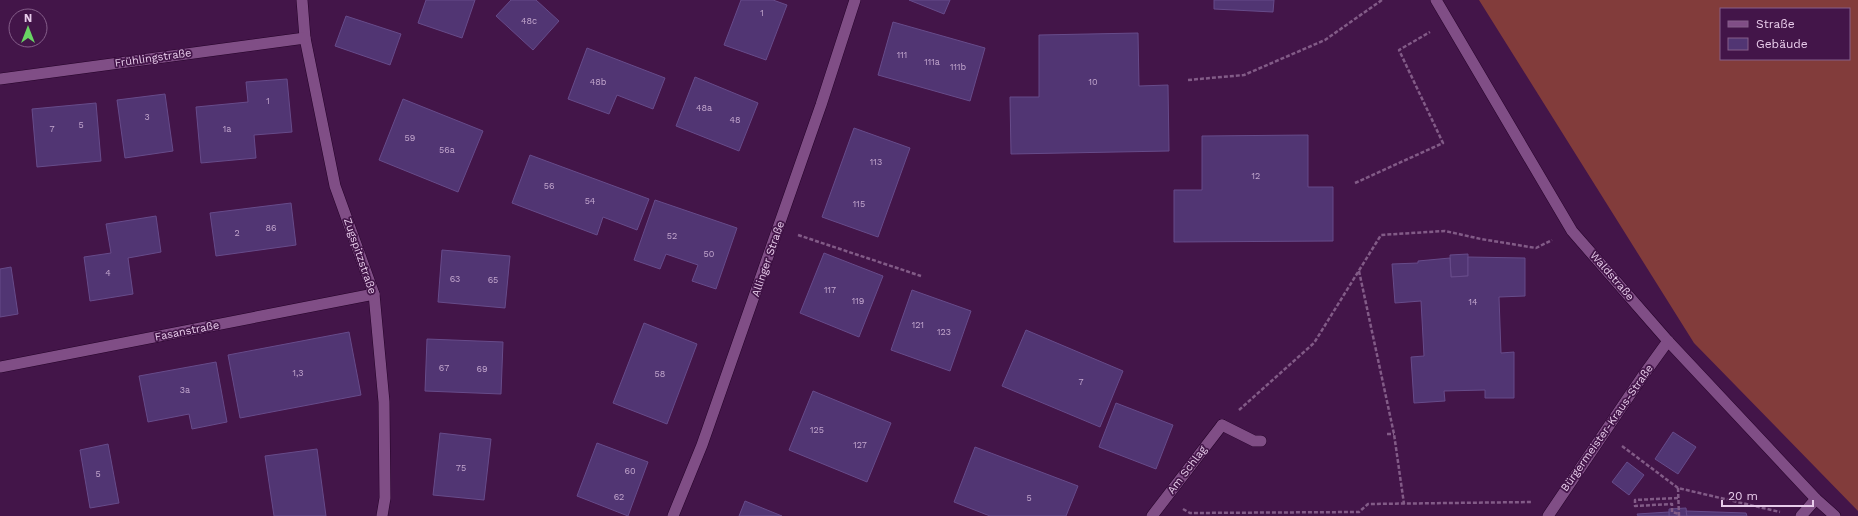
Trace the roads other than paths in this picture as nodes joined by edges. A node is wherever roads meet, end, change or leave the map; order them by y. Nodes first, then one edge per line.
1 (302, 0) edge
2 (855, 0) edge
3 (1436, 0) edge
4 (306, 38) junction
5 (0, 79) edge
6 (374, 294) junction
7 (1668, 341) junction
8 (0, 367) edge
9 (1261, 441) dead end
10 (1816, 499) junction
11 (382, 516) edge
12 (673, 516) edge
13 (1152, 516) edge
14 (1548, 516) edge
15 (1801, 516) edge
16 (1836, 516) edge

1 - 4 street, Zugspitzstraße
2 - 12 street, Allinger Straße
3 - 7 street, Waldstraße
4 - 5 street, Frühlingstraße
4 - 6 street, Zugspitzstraße
6 - 8 street, Fasanstraße
6 - 11 street, Zugspitzstraße
7 - 10 street, Waldstraße
7 - 14 street, Bürgermeister-Kraus-Straße
9 - 13 street, Am Schlag
10 - 15 street
10 - 16 street, Waldstraße

